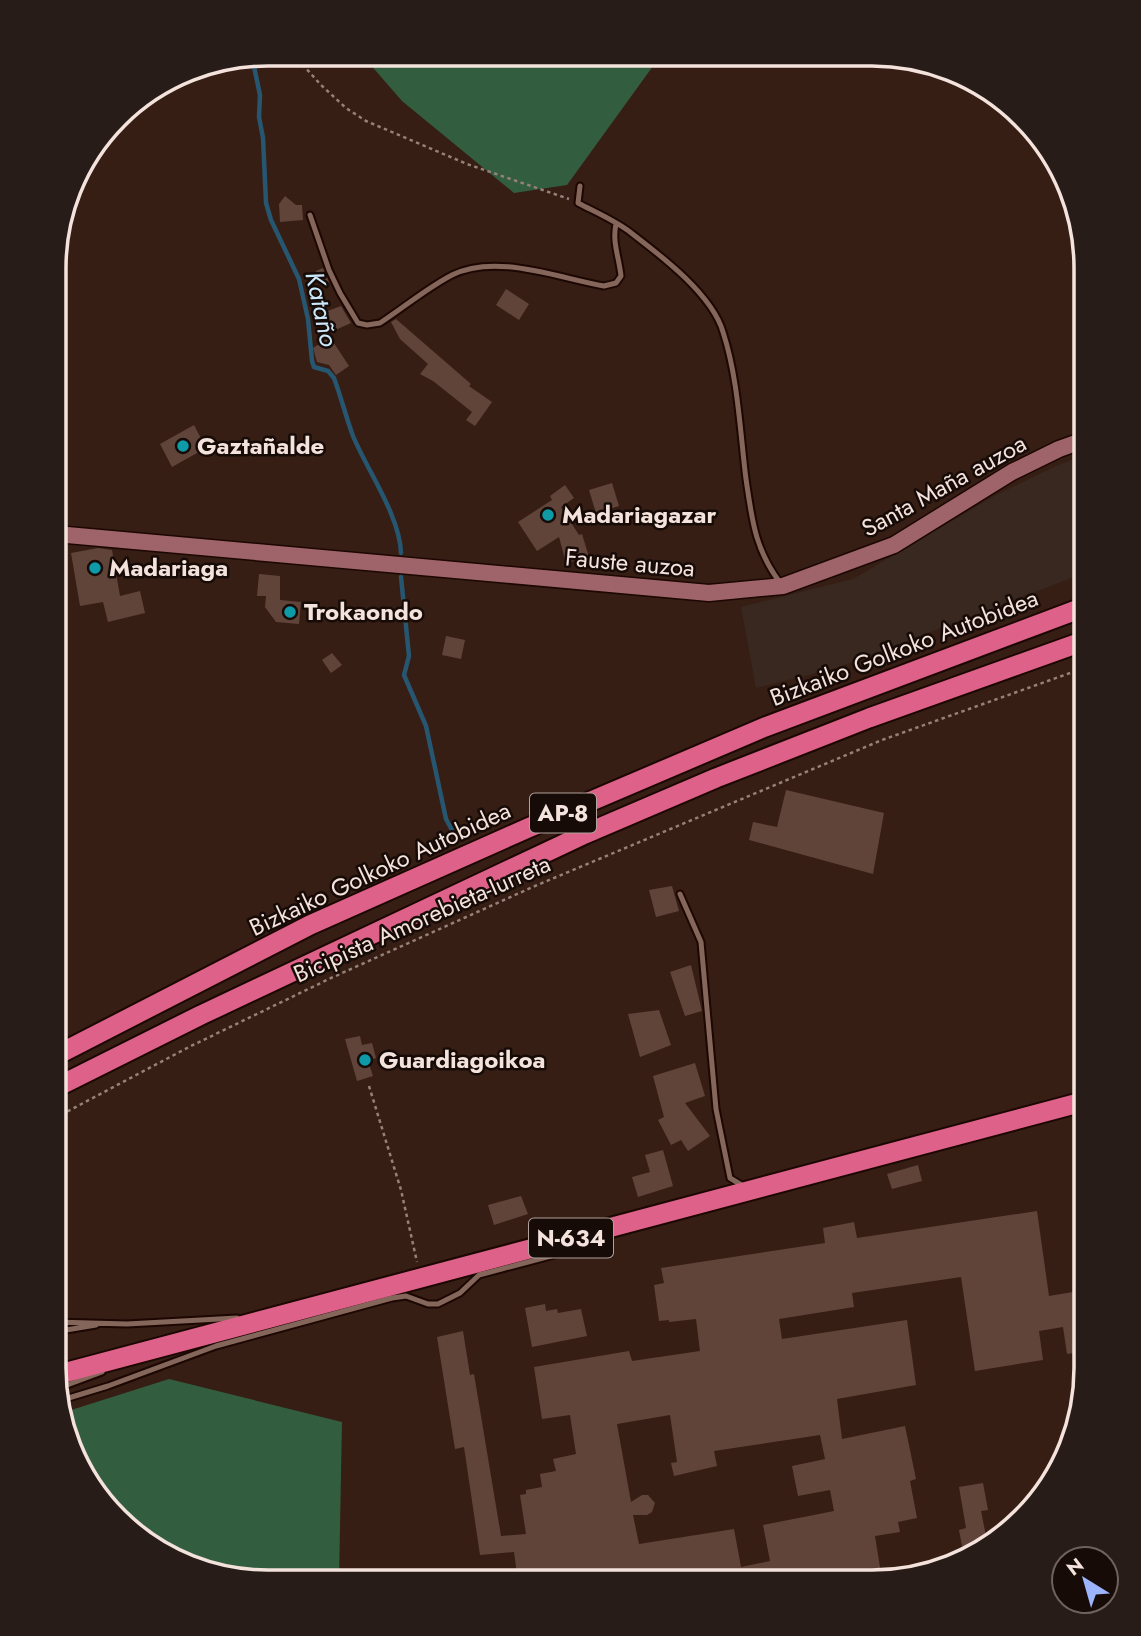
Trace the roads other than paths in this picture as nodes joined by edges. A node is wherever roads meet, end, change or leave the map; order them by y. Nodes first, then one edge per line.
1 (580, 186) dead end
2 (310, 215) dead end
3 (616, 223) junction
4 (1074, 444) edge
5 (66, 535) edge
6 (783, 586) junction
7 (1074, 611) edge
8 (1074, 645) edge
9 (680, 894) dead end
10 (66, 1050) edge
11 (66, 1082) edge
12 (1074, 1104) edge
13 (755, 1190) junction
14 (635, 1222) junction
15 (272, 1318) junction
16 (66, 1322) edge
17 (106, 1323) junction
18 (66, 1330) edge
19 (178, 1343) junction
20 (66, 1372) edge
21 (67, 1385) edge
22 (68, 1397) edge

1 - 3 lane
2 - 3 lane
3 - 6 lane
4 - 6 street, Santa Maña auzoa
5 - 6 street, Fauste auzoa
7 - 10 highway, Bizkaiko Golkoko Autobidea / AP-8
8 - 11 highway, AP-8
9 - 13 lane
12 - 13 highway, N-634
13 - 14 highway, N-634
14 - 15 highway, N-634
14 - 22 lane
15 - 17 lane
15 - 19 highway, N-634
16 - 17 lane
17 - 18 lane
19 - 20 highway, N-634
19 - 21 lane

